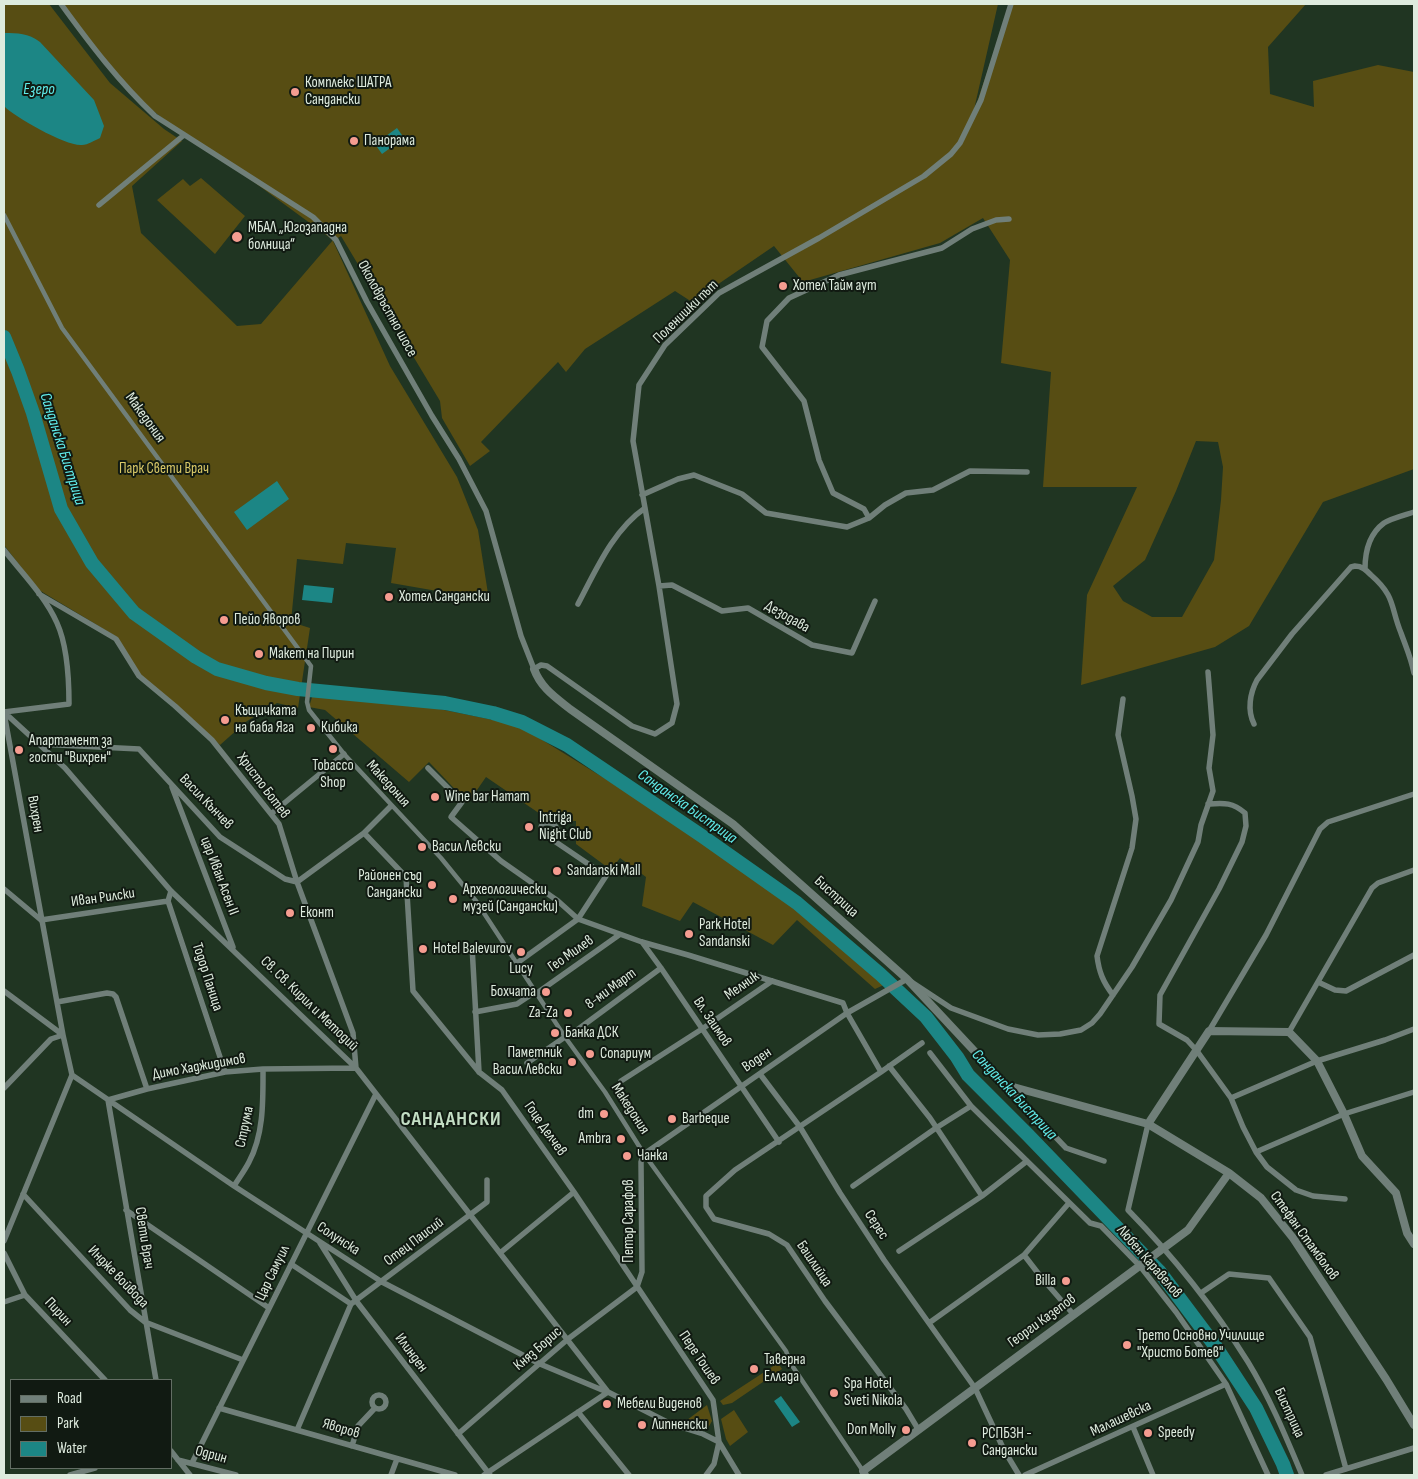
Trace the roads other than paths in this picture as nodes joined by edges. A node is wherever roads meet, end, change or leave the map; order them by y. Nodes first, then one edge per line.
1 (61, 4) edge
2 (1011, 4) edge
3 (184, 135) junction
4 (99, 205) dead end
5 (4, 215) edge
6 (1009, 219) dead end
7 (1027, 472) dead end
8 (642, 495) junction
9 (645, 508) junction
10 (1414, 512) edge
11 (869, 518) junction
12 (4, 550) edge
13 (1365, 569) junction
14 (659, 586) junction
15 (39, 594) junction
16 (875, 601) dead end
17 (578, 604) dead end
18 (534, 669) junction
19 (1208, 672) dead end
20 (1414, 673) edge
21 (1123, 699) dead end
22 (4, 713) edge
23 (1254, 724) dead end
24 (6, 741) edge
25 (38, 744) junction
26 (344, 754) junction
27 (428, 768) dead end
28 (170, 784) junction
29 (1414, 794) edge
30 (1208, 804) junction
31 (391, 806) junction
32 (271, 814) junction
33 (364, 833) junction
34 (554, 841) dead end
35 (1414, 870) edge
36 (297, 882) junction
37 (4, 889) edge
38 (171, 891) junction
39 (168, 901) junction
40 (578, 919) junction
41 (41, 920) junction
42 (620, 935) junction
43 (642, 942) junction
44 (472, 946) dead end
45 (233, 948) junction
46 (1414, 955) edge
47 (517, 963) junction
48 (661, 968) junction
49 (772, 981) junction
50 (904, 981) junction
51 (1318, 982) junction
52 (4, 991) edge
53 (535, 994) junction
54 (1113, 995) junction
55 (57, 1002) junction
56 (475, 1012) junction
57 (847, 1013) junction
58 (702, 1029) junction
59 (1414, 1029) edge
60 (577, 1030) dead end
61 (1210, 1031) junction
62 (1289, 1032) junction
63 (63, 1035) junction
64 (565, 1037) junction
65 (922, 1043) dead end
66 (1197, 1051) junction
67 (930, 1053) dead end
68 (1317, 1061) junction
69 (527, 1063) dead end
70 (889, 1066) junction
71 (356, 1068) junction
72 (263, 1069) junction
73 (225, 1072) junction
74 (479, 1072) junction
75 (881, 1072) junction
76 (760, 1074) junction
77 (72, 1075) junction
78 (621, 1081) dead end
79 (1006, 1085) junction
80 (740, 1086) junction
81 (4, 1088) edge
82 (147, 1089) junction
83 (1414, 1092) edge
84 (376, 1094) junction
85 (1231, 1098) junction
86 (108, 1100) junction
87 (971, 1106) junction
88 (1344, 1114) junction
89 (1148, 1124) junction
90 (800, 1126) junction
91 (936, 1128) junction
92 (778, 1142) junction
93 (1256, 1152) junction
94 (644, 1154) junction
95 (1027, 1161) junction
96 (1104, 1161) dead end
97 (1229, 1173) junction
98 (487, 1180) dead end
99 (234, 1186) junction
100 (853, 1186) dead end
101 (574, 1192) junction
102 (23, 1194) junction
103 (982, 1196) junction
104 (1345, 1199) dead end
105 (1070, 1203) junction
106 (126, 1210) junction
107 (470, 1215) junction
108 (306, 1234) junction
109 (4, 1241) edge
110 (319, 1241) junction
111 (1414, 1244) edge
112 (1162, 1250) junction
113 (899, 1251) dead end
114 (4, 1253) edge
115 (500, 1253) junction
116 (1024, 1255) junction
117 (291, 1264) junction
118 (1140, 1266) junction
119 (382, 1282) junction
120 (637, 1287) junction
121 (1201, 1294) junction
122 (25, 1295) junction
123 (4, 1302) edge
124 (354, 1303) junction
125 (269, 1308) junction
126 (1074, 1315) junction
127 (145, 1322) junction
128 (929, 1323) junction
129 (568, 1339) junction
130 (243, 1360) junction
131 (540, 1364) junction
132 (104, 1379) edge
133 (156, 1379) edge
134 (1226, 1384) junction
135 (975, 1388) junction
136 (608, 1392) junction
137 (219, 1408) junction
138 (374, 1408) dead end
139 (578, 1412) junction
140 (1414, 1425) edge
141 (1133, 1427) junction
142 (297, 1430) junction
143 (918, 1430) junction
144 (458, 1434) junction
145 (719, 1442) junction
146 (352, 1446) junction
147 (1414, 1448) edge
148 (172, 1452) edge
149 (397, 1459) junction
150 (178, 1460) junction
151 (192, 1463) junction
152 (91, 1469) edge
153 (1346, 1469) junction
154 (861, 1474) edge
155 (70, 1475) edge
156 (190, 1475) edge
157 (236, 1475) edge
158 (391, 1475) edge
159 (455, 1475) edge
160 (488, 1475) edge
161 (629, 1475) edge
162 (706, 1475) edge
163 (739, 1475) edge
164 (1019, 1475) edge
165 (1026, 1475) edge
166 (1153, 1475) edge
167 (1268, 1475) edge
168 (1302, 1475) edge
169 (1326, 1475) edge

1 - 3 street, Околовръстно шосе
2 - 8 street, Поленишки път
3 - 4 street
3 - 18 street, Околовръстно шосе
5 - 26 street, Македония
6 - 11 street
7 - 11 street
8 - 9 street, Поленишки път
8 - 11 street
9 - 14 street, Поленишки път
9 - 17 street
10 - 13 street
12 - 15 street
13 - 20 street
13 - 23 street
14 - 16 street, Дезодава
14 - 18 street, Поленишки път
15 - 22 street
15 - 32 street, Христо Ботев
18 - 50 street, Бистрица
19 - 30 street
21 - 54 street
22 - 24 street, Вихрен
22 - 25 street, Св. Св. Кирил и Методий
24 - 41 street, Вихрен
25 - 28 street, Васил Кънчев
25 - 38 street, Св. Св. Кирил и Методий
26 - 31 street, Македония
26 - 32 street
27 - 40 street
28 - 36 street, Васил Кънчев
28 - 45 street, цар Иван Асен II
29 - 61 street
30 - 54 street
30 - 66 street
31 - 33 street
31 - 47 street, Македония
32 - 36 street, Христо Ботев
33 - 36 street
33 - 74 street, Гоце Делчев
34 - 40 street
35 - 51 street
36 - 71 street, Христо Ботев
37 - 41 street
38 - 39 street
38 - 45 street, Св. Св. Кирил и Методий
39 - 41 street, Иван Рилски
39 - 73 street, Тодор Паница
40 - 42 street
40 - 47 street
41 - 55 street, Вихрен
42 - 43 street
42 - 53 street, Гео Милев
43 - 48 street, Вл. Заимов
43 - 49 street
44 - 56 street
45 - 71 street, Св. Св. Кирил и Методий
46 - 51 street
47 - 53 street, Македония
48 - 58 street, Вл. Заимов
48 - 60 street, 8-ми Март
49 - 57 street
49 - 58 street, Мелник
50 - 54 street
50 - 57 street, Воден
50 - 79 street, Бистрица
51 - 62 street
52 - 63 street
53 - 56 street, Гео Милев
53 - 64 street, Македония
55 - 63 street, Вихрен
55 - 82 street
56 - 74 street
57 - 75 street
57 - 76 street, Воден
58 - 78 street, Мелник
58 - 80 street, Вл. Заимов
59 - 68 street
61 - 62 street
61 - 66 street
62 - 68 street
63 - 77 street, Вихрен
63 - 81 street
64 - 69 street
64 - 94 street, Македония
65 - 70 street
66 - 85 street
66 - 89 street
67 - 87 street, Любен Каравелов
68 - 85 street
68 - 88 street
70 - 75 street
70 - 91 street
71 - 72 street, Димо Хаджидимов
71 - 84 street, Св. Св. Кирил и Методий
72 - 73 street, Димо Хаджидимов
72 - 99 street, Струма
73 - 82 street, Димо Хаджидимов
74 - 101 street, Гоце Делчев
75 - 90 street
76 - 80 street, Воден
76 - 90 street, Серес
77 - 86 street, Солунска
77 - 102 street
79 - 89 street, Стефан Стамболов
79 - 96 street, Бистрица
80 - 92 street, Вл. Заимов
80 - 94 street, Воден
82 - 86 street, Димо Хаджидимов
83 - 88 street
84 - 107 street, Св. Св. Кирил и Методий
84 - 108 street, Цар Самуил
85 - 93 street
86 - 99 street, Солунска
86 - 106 street, Свети Врач
87 - 91 street
87 - 95 street, Любен Каравелов
88 - 93 street
88 - 111 street
89 - 97 street, Стефан Стамболов
89 - 112 street, Бистрица
90 - 92 street
90 - 128 street, Серес
91 - 100 street
91 - 103 street
92 - 143 street, Башлийца
93 - 104 street
94 - 120 street, Петър Сарафов
94 - 154 street, Македония
95 - 103 street
95 - 105 street, Любен Каравелов
97 - 112 street, Георги Казепов
97 - 140 street, Стефан Стамболов
98 - 107 street, Отец Паисий
99 - 108 street, Солунска
101 - 115 street
101 - 120 street, Гоце Делчев
102 - 109 street
102 - 127 street, Индже войвода
103 - 113 street
105 - 116 street
105 - 118 street, Любен Каравелов
106 - 125 street
106 - 127 street, Свети Врач
107 - 115 street, Св. Св. Кирил и Методий
107 - 119 street, Отец Паисий
108 - 110 street, Солунска
108 - 117 street, Цар Самуил
110 - 119 street, Солунска
110 - 124 street, Илинден
112 - 118 street, Георги Казепов
112 - 121 street, Бистрица
114 - 122 street, Пирин
115 - 129 street, Св. Св. Кирил и Методий
116 - 126 street
116 - 128 street
117 - 124 street
117 - 125 street, Цар Самуил
118 - 126 street, Георги Казепов
118 - 134 street, Любен Каравелов
119 - 124 street, Отец Паисий
119 - 131 street, Солунска
120 - 129 street, Княз Борис
120 - 145 street, Пере Тошев
121 - 153 street
121 - 168 street, Бистрица
122 - 123 street
122 - 132 street, Пирин
124 - 142 street
124 - 144 street, Илинден
125 - 130 street, Цар Самуил
126 - 135 street, Георги Казепов
127 - 130 street, Индже войвода
127 - 133 street, Свети Врач
128 - 135 street, Серес
129 - 131 street, Княз Борис
129 - 136 street, Св. Св. Кирил и Методий
130 - 137 street, Цар Самуил
131 - 136 street, Солунска
131 - 144 street, Княз Борис
134 - 141 street, Малашевска
134 - 167 street, Любен Каравелов
135 - 143 street, Георги Казепов
135 - 164 street, Серес
136 - 139 street
136 - 145 street, Солунска
137 - 142 street, Яворов
137 - 151 street, Цар Самуил
138 - 146 street
139 - 160 street
139 - 161 street
141 - 165 street, Малашевска
141 - 166 street
142 - 146 street, Яворов
143 - 154 street, Георги Казепов
144 - 160 street, Илинден
145 - 162 street
145 - 163 street, Пере Тошев
146 - 149 street, Яворов
147 - 153 street
148 - 150 street
149 - 158 street
149 - 159 street, Яворов
150 - 151 street, Одрин
150 - 156 street
151 - 157 street, Одрин
152 - 155 street
153 - 169 street

